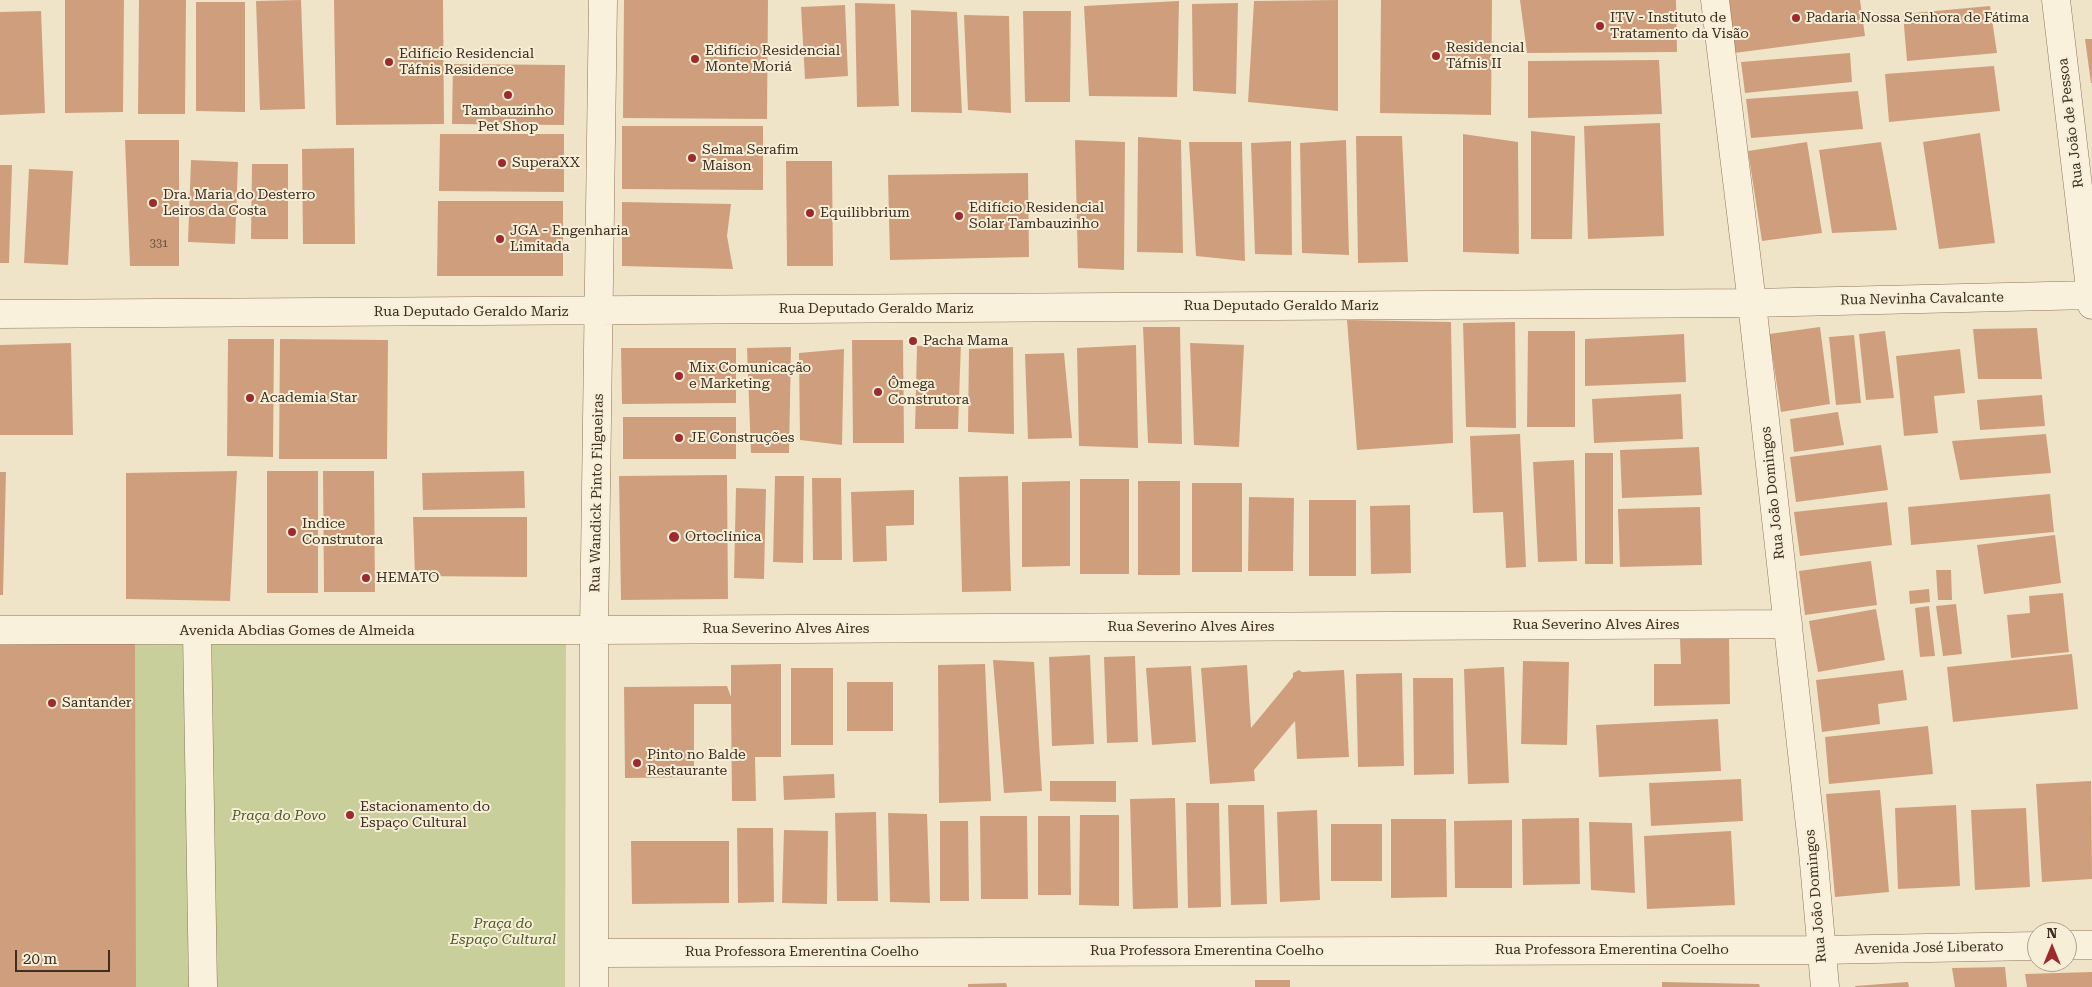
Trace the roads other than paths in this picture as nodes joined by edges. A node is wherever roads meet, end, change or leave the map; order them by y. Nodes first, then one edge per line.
1 (603, 0) edge
2 (1715, 0) edge
3 (2056, 0) edge
4 (2092, 298) edge
5 (1752, 302) junction
6 (600, 311) junction
7 (0, 314) edge
8 (1788, 624) junction
9 (0, 630) edge
10 (594, 630) junction
11 (197, 631) junction
12 (2077, 945) edge
13 (2092, 945) edge
14 (2027, 946) edge
15 (1820, 950) junction
16 (594, 953) junction
17 (203, 987) edge
18 (594, 987) edge
19 (1825, 987) edge

1 - 6 street, Rua Wandick Pinto Filgueiras
2 - 5 street, Rua João Domingos
3 - 4 street, Rua João de Pessoa
4 - 5 street, Rua Nevinha Cavalcante
5 - 6 street, Rua Deputado Geraldo Mariz
5 - 8 street, Rua João Domingos
6 - 7 street, Rua Deputado Geraldo Mariz
6 - 10 street, Rua Wandick Pinto Filgueiras
8 - 10 street, Rua Severino Alves Aires
8 - 15 street, Rua João Domingos
9 - 11 street, Avenida Abdias Gomes de Almeida
10 - 11 street, Avenida Abdias Gomes de Almeida
10 - 16 street, Rua Wandick Pinto Filgueiras
11 - 17 street
12 - 13 street
14 - 15 street, Avenida José Liberato
15 - 16 street, Rua Professora Emerentina Coelho
15 - 19 street, Rua João Domingos
16 - 18 street, Rua Wandick Pinto Filgueiras

